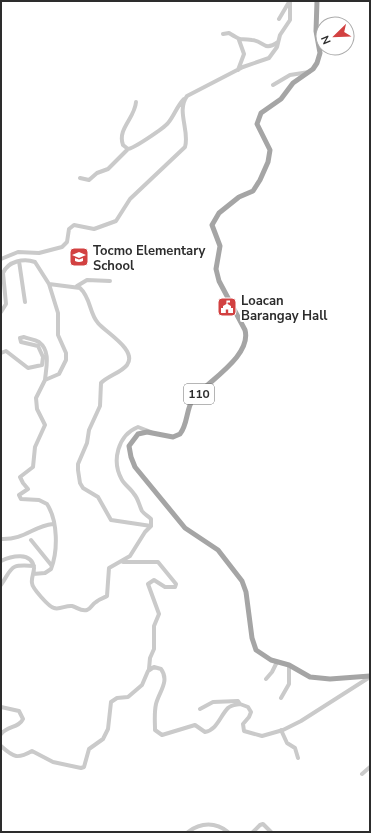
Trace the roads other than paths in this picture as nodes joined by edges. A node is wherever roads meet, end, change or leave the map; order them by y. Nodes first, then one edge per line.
1 (317, 1) edge
2 (290, 2) edge
3 (279, 19) dead end
4 (223, 34) dead end
5 (239, 40) junction
6 (278, 42) junction
7 (237, 71) junction
8 (309, 72) junction
9 (273, 85) dead end
10 (184, 99) junction
11 (136, 102) dead end
12 (128, 149) junction
13 (80, 178) dead end
14 (1, 260) edge
15 (19, 261) junction
16 (110, 281) dead end
17 (49, 284) junction
18 (77, 286) junction
19 (25, 302) dead end
20 (1, 312) edge
21 (1, 352) edge
22 (45, 380) junction
23 (151, 432) junction
24 (54, 524) junction
25 (144, 525) junction
26 (151, 526) junction
27 (144, 532) junction
28 (1, 539) edge
29 (31, 540) dead end
30 (1, 561) edge
31 (122, 562) junction
32 (34, 566) junction
33 (52, 566) junction
34 (33, 574) junction
35 (1, 585) edge
36 (277, 662) junction
37 (290, 665) junction
38 (149, 669) junction
39 (370, 676) edge
40 (266, 679) dead end
41 (281, 698) dead end
42 (240, 704) junction
43 (1, 707) edge
44 (200, 709) dead end
45 (281, 730) junction
46 (1, 734) edge
47 (1, 746) edge
48 (298, 758) dead end
49 (370, 767) edge
50 (362, 774) dead end
51 (188, 832) edge
52 (228, 832) edge
53 (253, 832) edge
54 (270, 832) edge

1 - 8 main road, 110
2 - 3 street
2 - 6 street
4 - 5 street
5 - 6 street
5 - 7 street
6 - 7 street
7 - 10 street
8 - 9 street
8 - 23 main road, 110
10 - 12 street
10 - 14 street
11 - 12 street
12 - 13 street
15 - 17 street
15 - 19 street
15 - 20 street
16 - 18 street
17 - 18 street
17 - 22 street
18 - 25 street
21 - 22 street
22 - 24 street
23 - 26 street
23 - 36 main road
24 - 28 street
24 - 33 street
25 - 26 street
25 - 27 street
26 - 27 street
27 - 31 street
29 - 33 street
30 - 32 street
31 - 34 street
31 - 38 street
32 - 34 street
32 - 35 street
33 - 34 street
36 - 37 main road
36 - 40 street
37 - 39 main road
37 - 41 street
38 - 42 street
38 - 47 street
39 - 45 street
42 - 44 street
42 - 45 street
43 - 46 street
45 - 48 street
49 - 50 street
51 - 52 street
53 - 54 street

